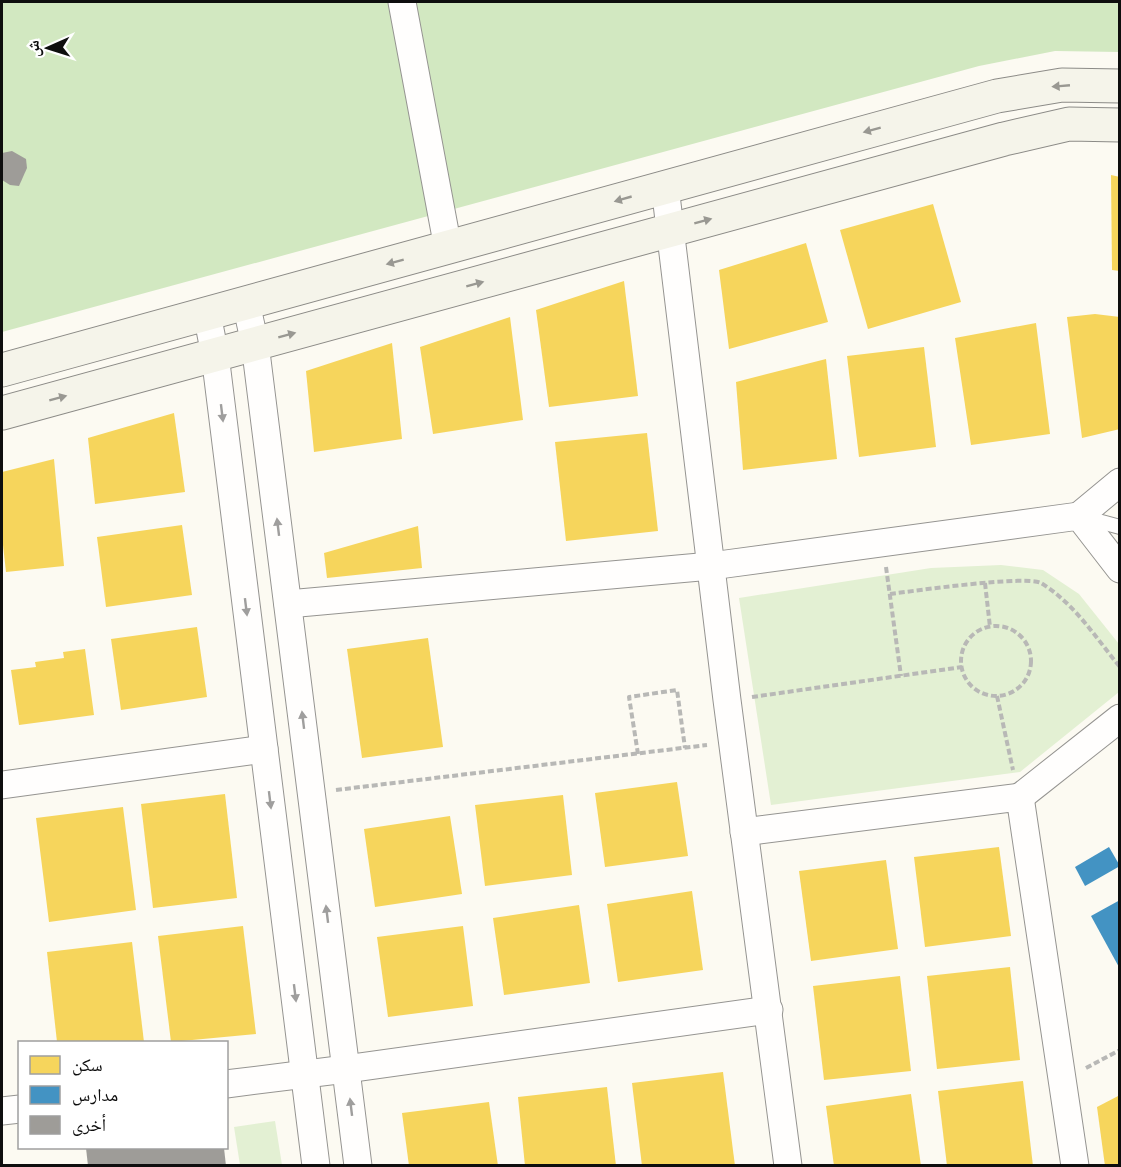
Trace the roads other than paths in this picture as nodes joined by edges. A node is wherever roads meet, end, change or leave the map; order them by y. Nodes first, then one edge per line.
1 (402, 2) edge
2 (1119, 86) edge
3 (1119, 125) edge
4 (665, 188) junction
5 (671, 230) junction
6 (448, 248) junction
7 (246, 303) junction
8 (207, 314) junction
9 (255, 344) junction
10 (215, 355) junction
11 (2, 370) edge
12 (2, 413) edge
13 (1119, 482) edge
14 (1079, 516) junction
15 (1119, 527) edge
16 (711, 566) junction
17 (1119, 569) edge
18 (288, 604) junction
19 (1119, 718) edge
20 (264, 749) junction
21 (2, 785) edge
22 (1020, 797) junction
23 (744, 832) junction
24 (769, 1010) junction
25 (346, 1069) junction
26 (306, 1074) junction
27 (228, 1084) edge
28 (18, 1109) edge
29 (2, 1111) edge
30 (316, 1166) edge
31 (358, 1166) edge
32 (788, 1166) edge
33 (1075, 1166) edge

1 - 6 street
2 -> 4 street
5 -> 3 street
4 - 5 street
4 -> 6 street
9 -> 5 street
5 - 16 street
6 -> 7 street
7 - 8 street
7 - 9 street
8 - 10 street
8 - 11 street
9 - 10 street
18 -> 9 street
12 -> 10 street
10 -> 20 street
13 - 14 street
14 - 15 lane
14 - 16 street
14 - 17 street
16 - 18 street
16 - 23 street
25 -> 18 street
19 - 22 street
20 - 21 street
20 -> 26 street
22 - 23 street
22 - 33 street
23 - 24 street
24 - 25 street
24 - 32 street
25 - 26 street
31 -> 25 street
26 - 27 street
26 - 30 street
28 - 29 street

